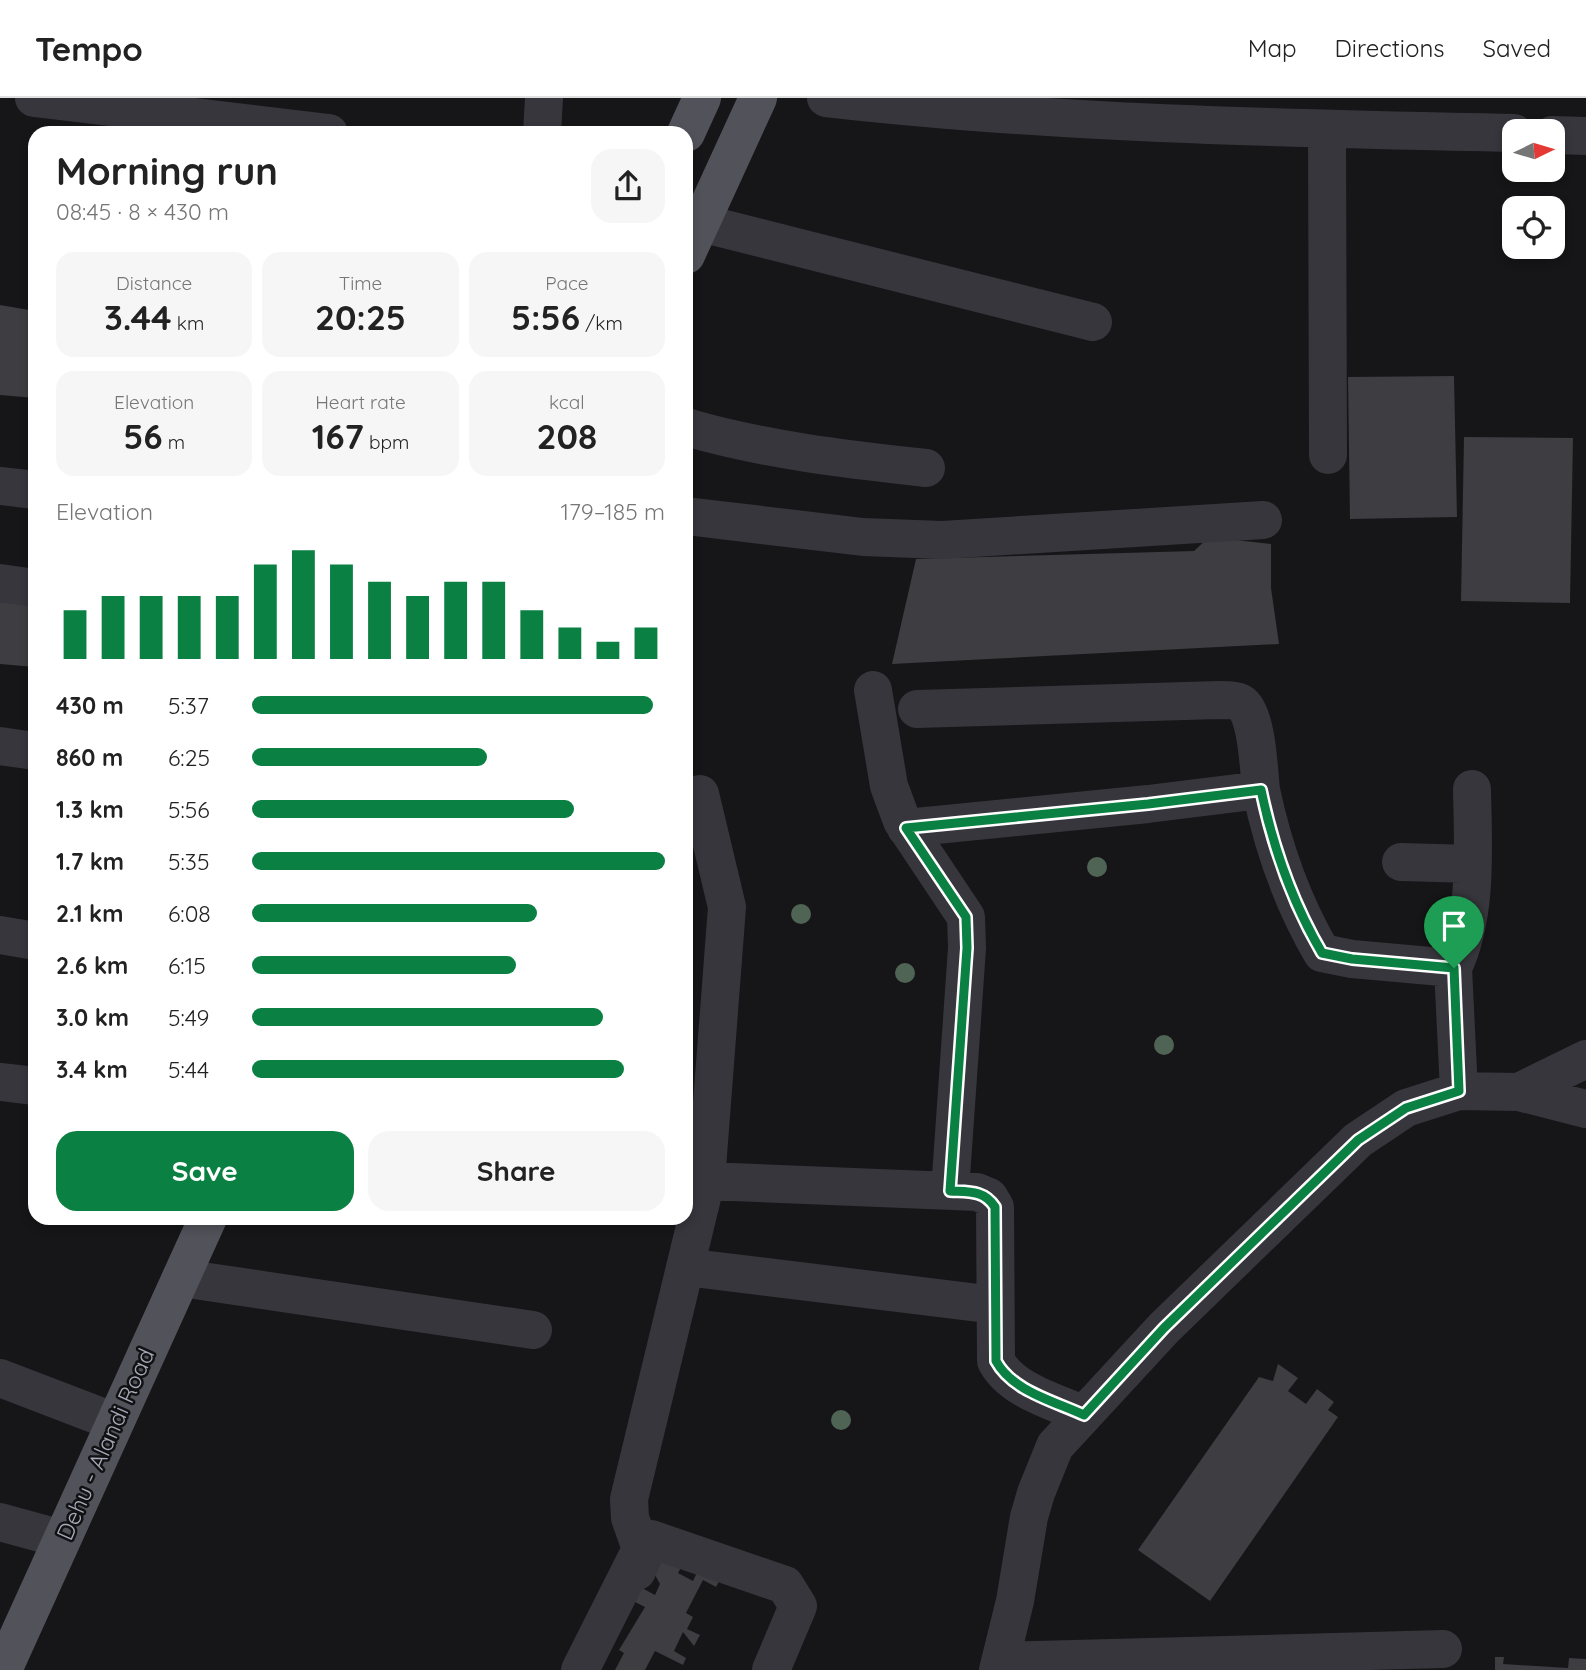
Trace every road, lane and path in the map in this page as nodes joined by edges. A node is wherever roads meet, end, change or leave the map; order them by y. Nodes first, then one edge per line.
1 (34, 98) edge
2 (544, 98) edge
3 (702, 98) edge
4 (758, 98) edge
5 (826, 98) edge
6 (248, 111) edge
7 (303, 126) edge
8 (542, 126) edge
9 (689, 126) edge
10 (1326, 131) junction
11 (1502, 133) edge
12 (1565, 135) edge
13 (1586, 136) edge
14 (693, 239) edge
15 (1093, 322) dead end
16 (693, 429) edge
17 (1328, 455) dead end
18 (926, 468) dead end
19 (0, 486) edge
20 (28, 489) edge
21 (693, 517) edge
22 (1263, 520) dead end
23 (0, 583) edge
24 (28, 587) edge
25 (873, 690) dead end
26 (917, 709) dead end
27 (0, 746) edge
28 (28, 750) edge
29 (1472, 789) dead end
30 (1261, 790) junction
31 (701, 794) dead end
32 (906, 828) junction
33 (1401, 862) dead end
34 (1472, 864) junction
35 (0, 936) edge
36 (28, 940) edge
37 (1454, 968) junction
38 (701, 1044) edge
39 (1586, 1059) edge
40 (0, 1082) edge
41 (28, 1086) edge
42 (1459, 1091) junction
43 (1519, 1092) junction
44 (1586, 1109) edge
45 (696, 1179) edge
46 (950, 1191) junction
47 (693, 1203) edge
48 (205, 1225) edge
49 (690, 1225) edge
50 (685, 1267) junction
51 (181, 1278) junction
52 (995, 1305) junction
53 (533, 1330) dead end
54 (0, 1378) edge
55 (1084, 1415) junction
56 (115, 1422) junction
57 (0, 1522) edge
58 (62, 1539) junction
59 (1443, 1649) dead end
60 (1400, 1660) edge
61 (1263, 1663) edge
62 (1000, 1665) edge
63 (3, 1670) edge
64 (580, 1670) edge
65 (593, 1670) edge
66 (771, 1670) edge

1 - 6 street
2 - 8 street
3 - 9 main road
4 - 14 main road
5 - 10 street
6 - 7 street
10 - 11 street
10 - 17 street
12 - 13 street
14 - 15 street
16 - 18 street
19 - 20 street
21 - 22 street
23 - 24 street
25 - 32 street
26 - 30 street
27 - 28 street
29 - 34 street
30 - 32 street
30 - 37 street
31 - 38 street
32 - 46 street
33 - 34 street
34 - 37 street
35 - 36 street
37 - 42 street
38 - 45 street
39 - 43 street
40 - 41 street
42 - 43 street
42 - 55 street
43 - 44 street
45 - 46 street
45 - 47 street
46 - 52 street
48 - 51 main road, Dehu - Alandi Road
49 - 50 street
50 - 52 street
50 - 64 street
51 - 53 street
51 - 56 main road, Dehu - Alandi Road
52 - 55 street
54 - 56 street
55 - 62 street
56 - 58 main road, Dehu - Alandi Road
57 - 58 street
58 - 63 main road, Dehu - Alandi Road
59 - 60 street
60 - 61 street
61 - 62 street
65 - 66 street

